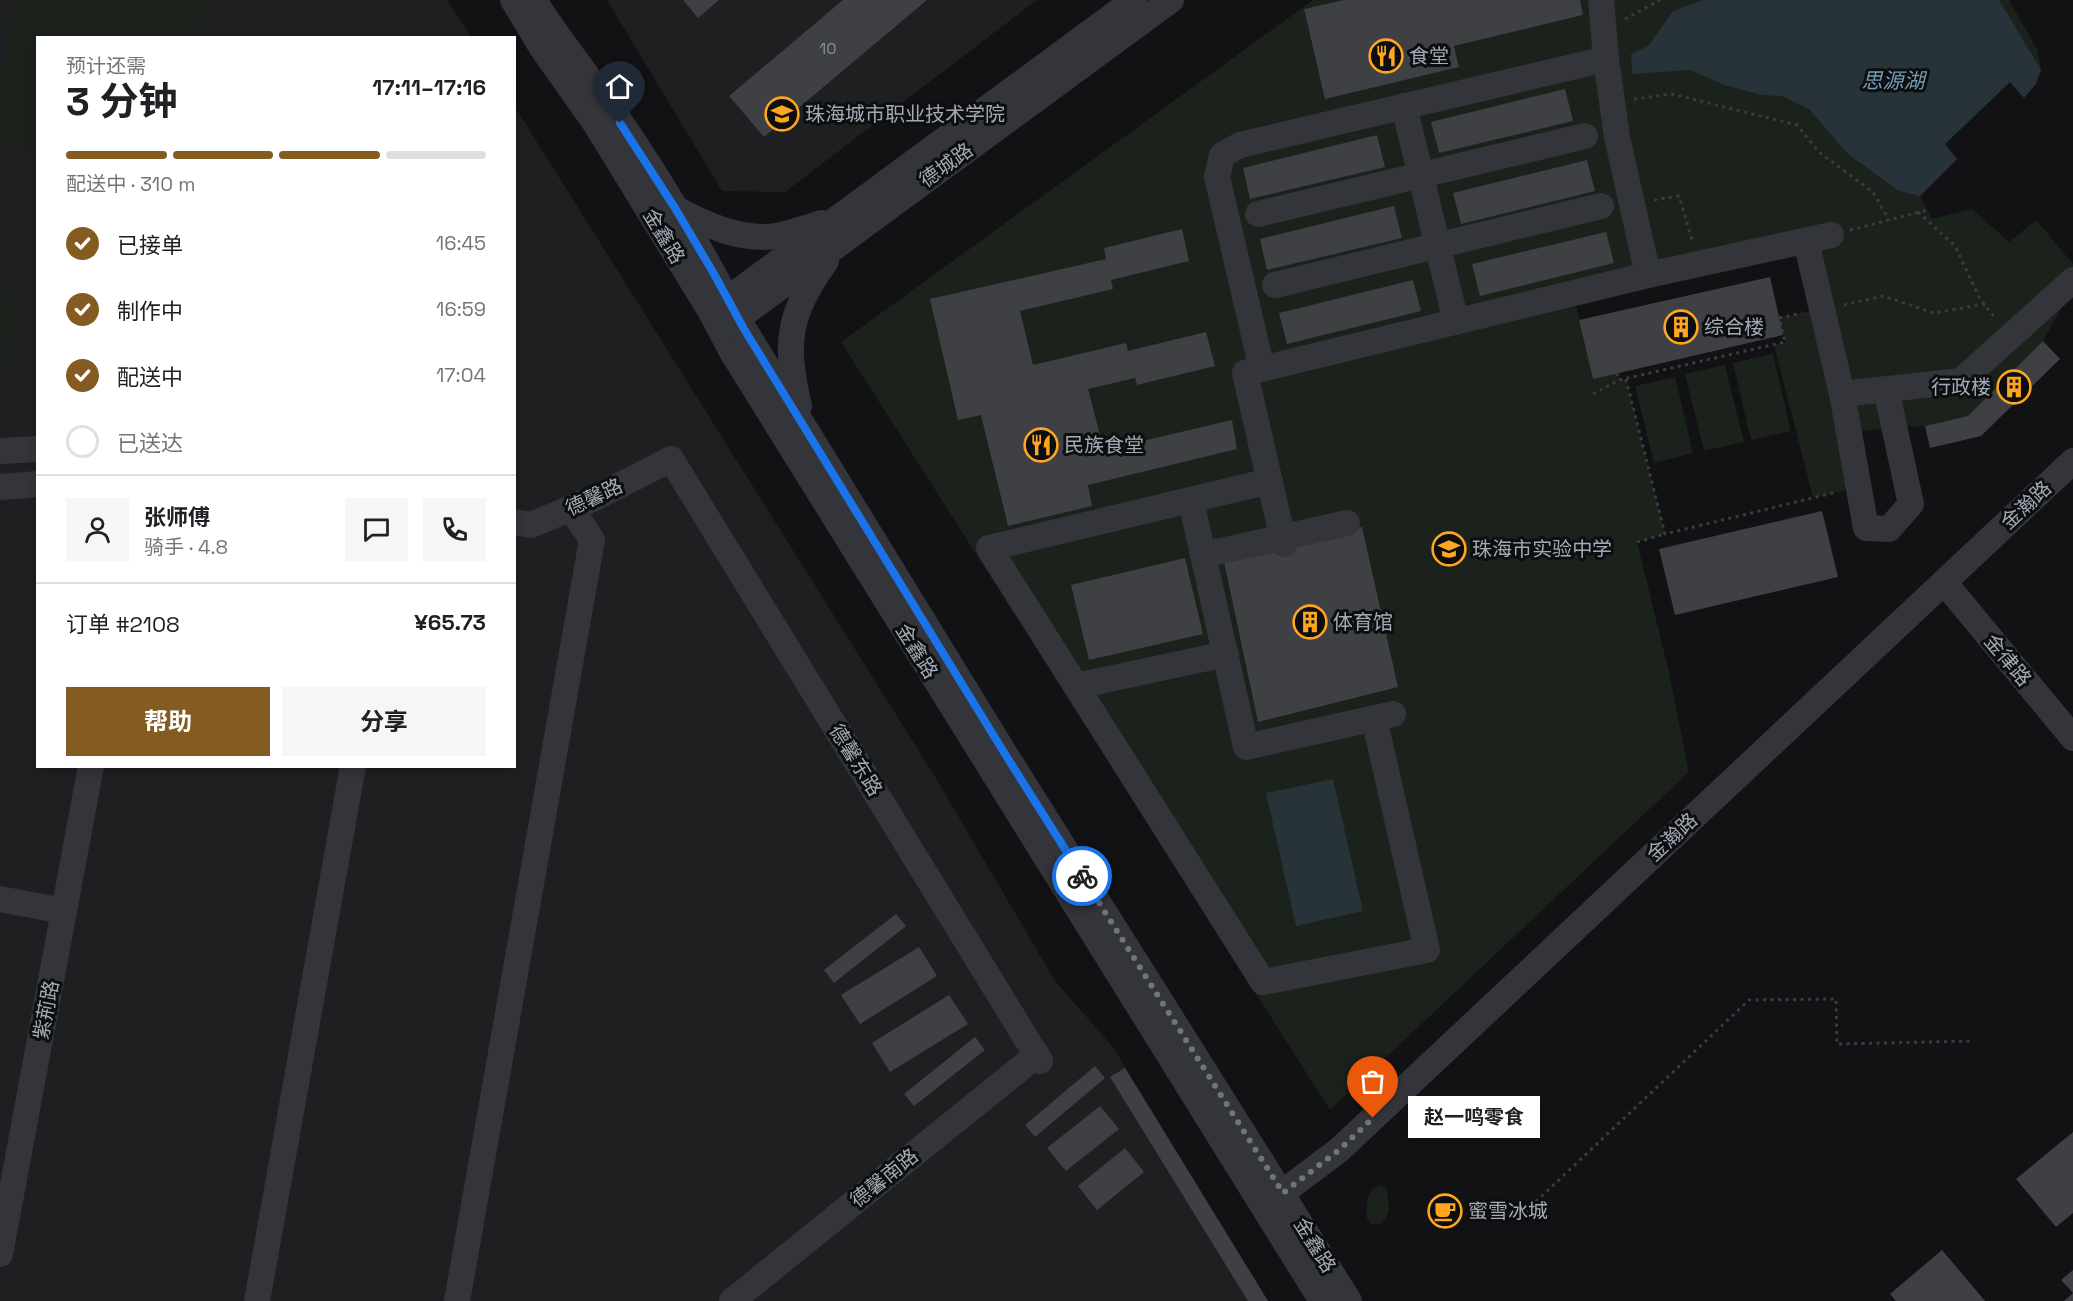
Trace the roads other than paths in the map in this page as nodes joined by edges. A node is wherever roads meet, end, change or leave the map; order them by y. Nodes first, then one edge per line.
1 (513, 0) edge
2 (534, 0) edge
3 (1134, 0) edge
4 (1171, 0) edge
5 (1612, 5) edge
6 (1606, 59) junction
7 (1404, 106) junction
8 (1585, 136) dead end
9 (1421, 175) junction
10 (1602, 206) dead end
11 (675, 208) junction
12 (1258, 214) dead end
13 (841, 217) junction
14 (1831, 235) road end
15 (1806, 241) junction
16 (837, 246) junction
17 (1438, 246) junction
18 (1648, 275) junction
19 (2073, 280) edge
20 (1275, 285) dead end
21 (724, 315) junction
22 (1456, 322) junction
23 (1262, 369) junction
24 (1886, 389) junction
25 (1842, 394) junction
26 (804, 426) junction
27 (36, 449) edge
28 (0, 451) edge
29 (671, 459) joint
30 (2073, 461) edge
31 (1270, 481) junction
32 (36, 484) edge
33 (0, 487) edge
34 (1191, 501) junction
35 (571, 508) junction
36 (516, 522) edge
37 (1347, 523) dead end
38 (1284, 540) junction
39 (1203, 555) junction
40 (1944, 582) junction
41 (1226, 654) junction
42 (1076, 686) junction
43 (2073, 738) edge
44 (92, 768) edge
45 (353, 768) edge
46 (0, 899) edge
47 (64, 911) junction
48 (1039, 1058) joint
49 (1274, 1200) junction
50 (0, 1254) edge
51 (257, 1301) edge
52 (457, 1301) edge
53 (732, 1301) edge
54 (1322, 1301) edge
55 (1349, 1301) edge

1 - 21 street, 金鑫路
2 - 11 street, 金鑫路
3 - 13 street, 德城路
4 - 16 street, 德城路
5 - 6 street
6 - 7 street
6 - 18 street
7 - 9 street
7 - 23 street
8 - 9 street
9 - 12 street
9 - 17 street
10 - 17 street
11 - 13 street
11 - 21 street, 金鑫路
13 - 21 street, 德城路
14 - 15 street
15 - 18 street
15 - 25 street
16 - 21 street, 德城路
16 - 26 street
17 - 20 street
17 - 22 street
18 - 22 street
19 - 24 street
21 - 26 street, 金鑫路
21 - 49 street, 金鑫路
22 - 23 street
23 - 31 street
24 - 25 street
24 - 25 street
26 - 49 street, 金鑫路
27 - 28 street
29 - 35 street, 德馨路
29 - 48 street, 德馨东路
30 - 40 street, 金瀚路
31 - 34 street
31 - 38 street
32 - 33 street
34 - 39 street
34 - 42 street
35 - 36 street, 德馨路
35 - 52 street
37 - 38 street
38 - 39 street
39 - 41 street
40 - 43 street, 金律路
40 - 49 street, 金瀚路
41 - 42 street
41 - 42 street
44 - 47 street, 紫荊路
45 - 51 street
46 - 47 street
47 - 50 street, 紫荊路
48 - 53 street, 德馨南路
49 - 54 street, 金鑫路
49 - 55 street, 金鑫路

